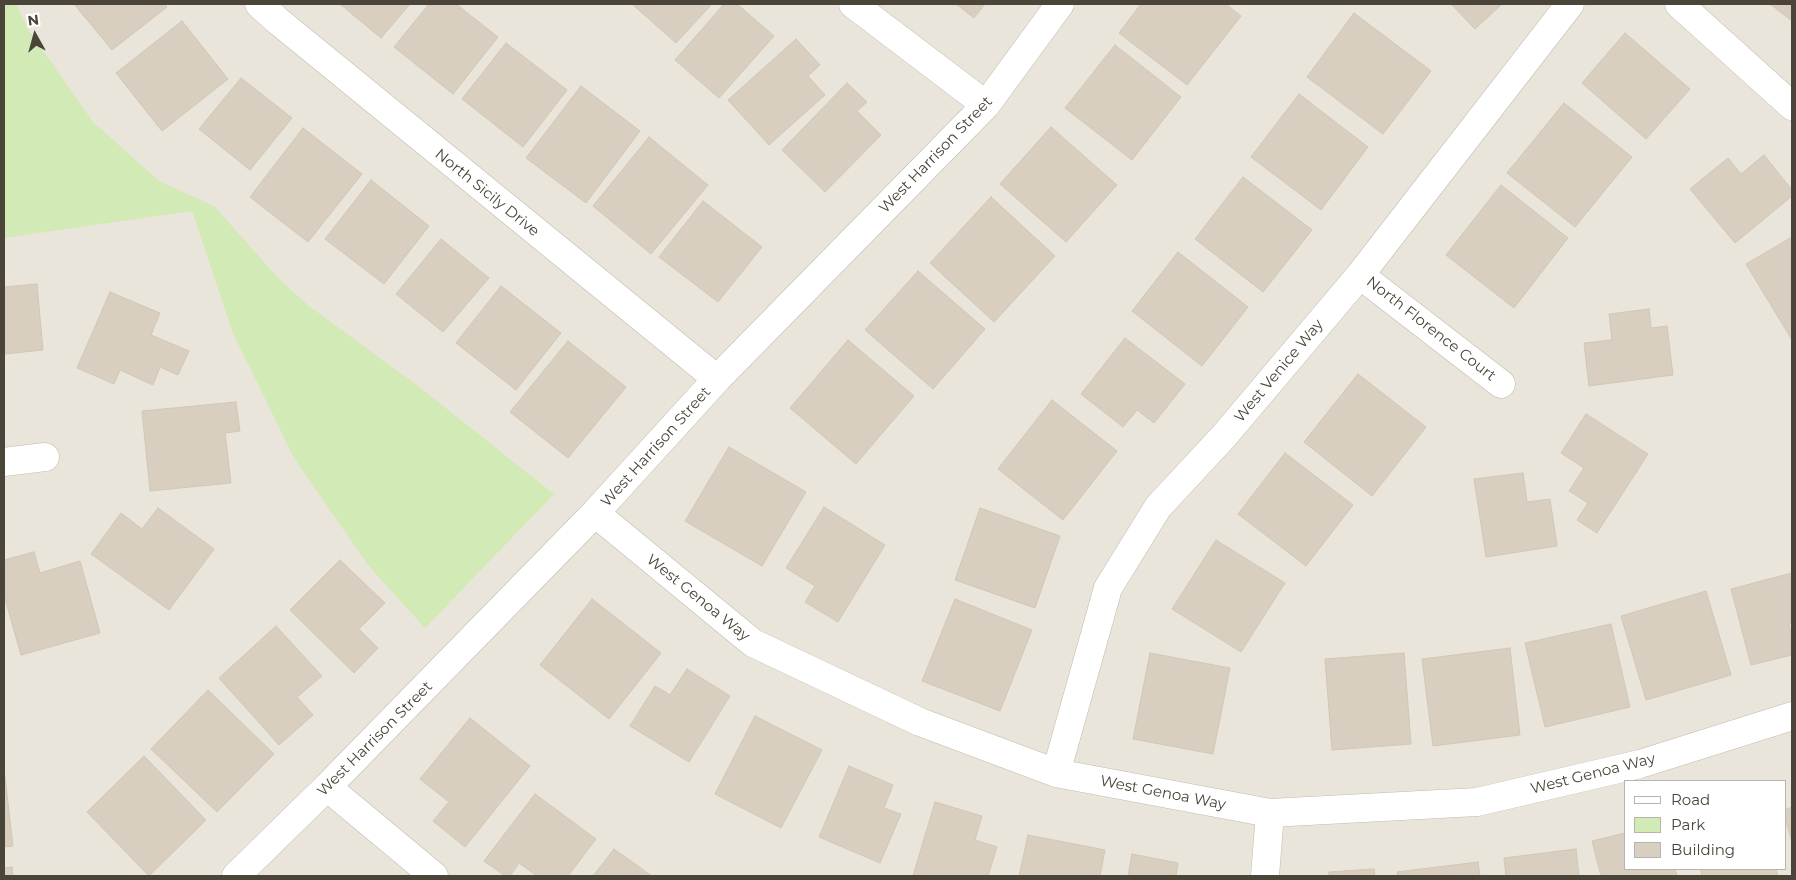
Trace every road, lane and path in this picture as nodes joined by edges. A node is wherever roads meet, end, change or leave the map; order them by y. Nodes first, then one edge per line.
1 (259, 4) edge
2 (853, 4) edge
3 (1060, 4) edge
4 (1570, 4) edge
5 (1679, 4) edge
6 (986, 105) junction
7 (1792, 106) edge
8 (1360, 274) junction
9 (717, 379) junction
10 (1501, 384) dead end
11 (45, 457) dead end
12 (4, 462) edge
13 (596, 513) junction
14 (1792, 716) edge
15 (1056, 772) junction
16 (327, 788) junction
17 (1270, 813) junction
18 (236, 876) edge
19 (434, 876) edge
20 (1265, 876) edge

1 - 9 street, North Sicily Drive
2 - 6 street
3 - 6 street, West Harrison Street
4 - 8 street, West Venice Way
5 - 7 street
6 - 9 street, West Harrison Street
8 - 10 street, North Florence Court
8 - 15 street, West Venice Way
9 - 13 street, West Harrison Street
11 - 12 street
13 - 15 street, West Genoa Way
13 - 16 street, West Harrison Street
14 - 17 street, West Genoa Way
15 - 17 street, West Genoa Way
16 - 18 street, West Harrison Street
16 - 19 street
17 - 20 street

